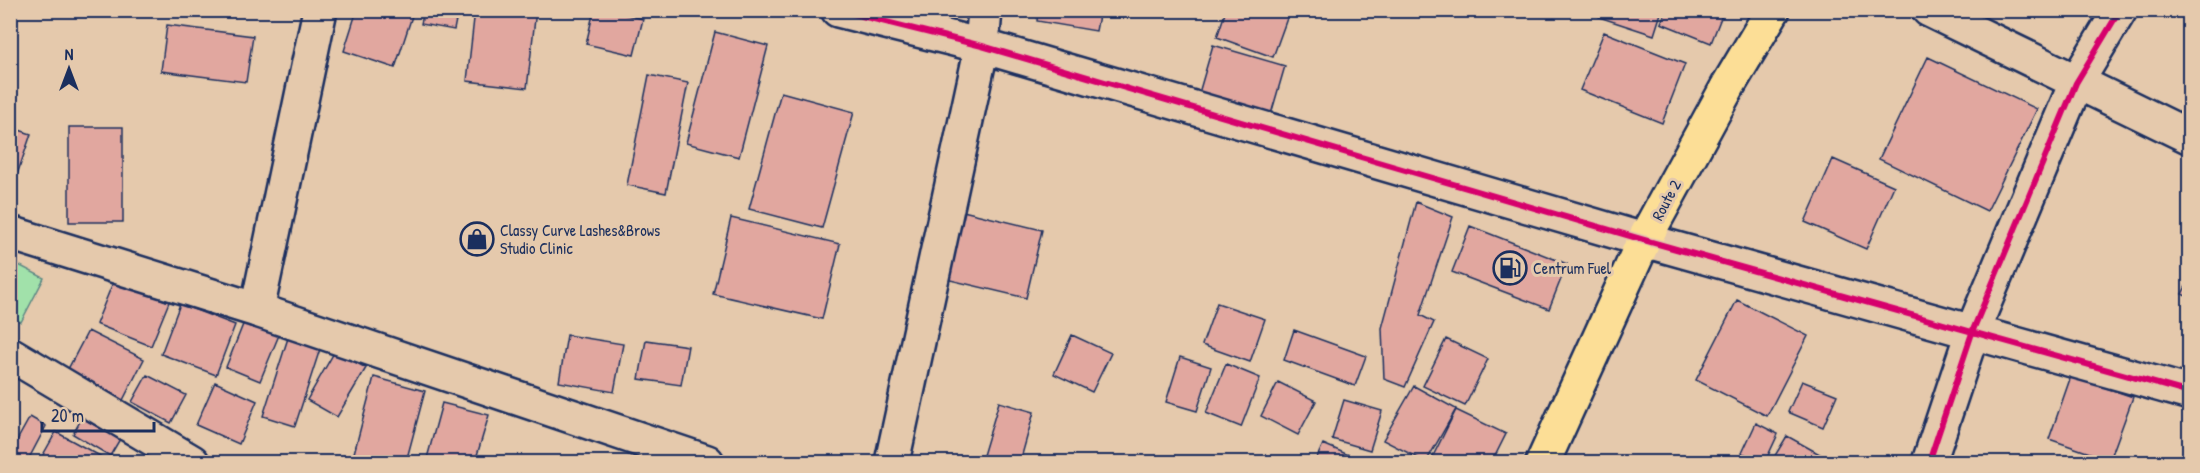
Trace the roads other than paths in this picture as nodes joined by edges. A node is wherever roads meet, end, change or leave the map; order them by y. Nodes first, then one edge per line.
1 (320, 10) edge
2 (838, 10) edge
3 (985, 10) edge
4 (1773, 10) edge
5 (1929, 10) edge
6 (2120, 10) edge
7 (982, 46) junction
8 (2076, 83) junction
9 (2190, 137) edge
10 (10, 233) edge
11 (1644, 240) junction
12 (257, 310) junction
13 (1973, 330) junction
14 (10, 354) edge
15 (2190, 393) edge
16 (192, 462) edge
17 (707, 462) edge
18 (892, 462) edge
19 (1543, 462) edge
20 (1929, 462) edge

1 - 12 street
2 - 7 street
3 - 7 street
4 - 11 highway, Route 2
5 - 8 street
6 - 8 street
7 - 11 street
7 - 18 street
8 - 9 street
8 - 13 street
10 - 12 street
11 - 13 street
11 - 19 highway, Route 2
12 - 17 street
13 - 15 street
13 - 20 street
14 - 16 street

